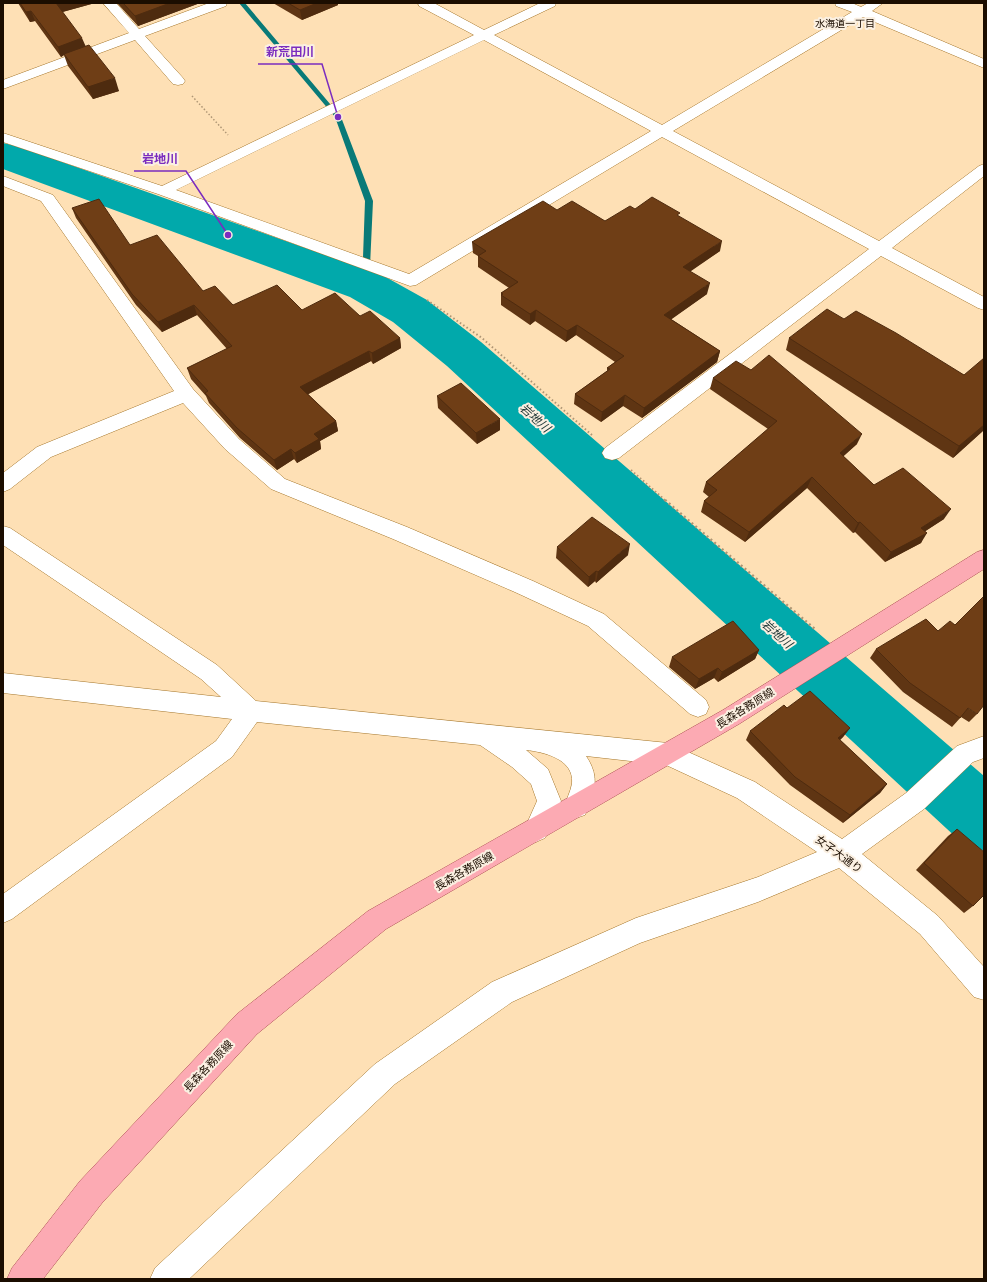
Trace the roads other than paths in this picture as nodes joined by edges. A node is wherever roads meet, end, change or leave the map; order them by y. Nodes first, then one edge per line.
1 (109, 3) edge
2 (221, 3) edge
3 (424, 3) edge
4 (550, 3) edge
5 (841, 3) edge
6 (876, 3) edge
7 (861, 12) junction
8 (137, 34) junction
9 (485, 35) junction
10 (984, 64) edge
11 (178, 80) road end
12 (3, 85) edge
13 (664, 130) junction
14 (3, 137) edge
15 (984, 169) edge
16 (3, 181) edge
17 (163, 191) junction
18 (880, 248) junction
19 (984, 304) edge
20 (186, 394) junction
21 (612, 453) dead end
22 (3, 484) edge
23 (3, 534) edge
24 (984, 558) edge
25 (3, 683) edge
26 (698, 707) dead end
27 (251, 711) junction
28 (483, 735) junction
29 (543, 741) junction
30 (984, 747) edge
31 (668, 754) junction
32 (576, 807) junction
33 (536, 830) junction
34 (842, 854) junction
35 (3, 910) edge
36 (984, 987) edge
37 (23, 1279) edge
38 (166, 1279) edge

1 - 8 street
2 - 8 street
3 - 9 street
4 - 9 street
5 - 7 street
6 - 7 street
7 - 10 street
7 - 13 street
8 - 11 street
8 - 12 street
9 - 13 street
9 - 17 street
13 - 17 street
13 - 18 street
14 - 17 street
15 - 18 street
16 - 20 street
18 - 19 street
18 - 21 street
20 - 22 street
20 - 26 street
23 - 27 street
24 - 31 main road, 長森各務原線
25 - 27 street, 女子大通り
27 - 28 street, 女子大通り
27 - 35 street
28 - 29 street, 女子大通り
28 - 33 street
29 - 31 street, 女子大通り
29 - 32 street
30 - 34 street
31 - 32 main road, 長森各務原線
31 - 34 street, 女子大通り
32 - 33 main road, 長森各務原線
33 - 37 main road, 長森各務原線
34 - 36 street, 女子大通り
34 - 38 street

